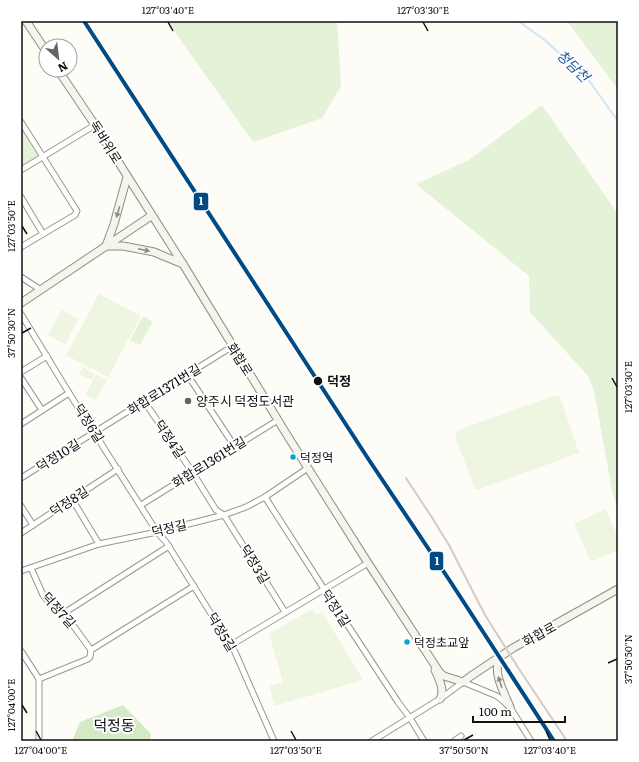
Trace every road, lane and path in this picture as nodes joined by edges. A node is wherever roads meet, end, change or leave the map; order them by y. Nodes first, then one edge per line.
1 (26, 21) edge
2 (38, 39) edge
3 (63, 78) edge
4 (21, 122) edge
5 (95, 125) junction
6 (42, 157) junction
7 (21, 170) edge
8 (128, 177) junction
9 (21, 197) edge
10 (151, 216) junction
11 (43, 234) junction
12 (106, 246) junction
13 (21, 247) edge
14 (183, 264) junction
15 (21, 277) edge
16 (41, 290) junction
17 (21, 303) edge
18 (21, 314) edge
19 (232, 346) junction
20 (47, 356) junction
21 (21, 372) edge
22 (187, 374) junction
23 (21, 378) edge
24 (69, 393) junction
25 (144, 401) junction
26 (42, 410) junction
27 (278, 420) junction
28 (21, 424) edge
29 (94, 432) junction
30 (234, 447) junction
31 (308, 468) junction
32 (118, 469) junction
33 (192, 473) junction
34 (21, 478) edge
35 (265, 496) junction
36 (72, 499) junction
37 (140, 505) junction
38 (21, 506) edge
39 (224, 515) junction
40 (33, 525) junction
41 (157, 532) junction
42 (21, 533) edge
43 (99, 544) junction
44 (169, 546) junction
45 (368, 563) junction
46 (31, 568) junction
47 (21, 571) edge
48 (194, 586) junction
49 (324, 589) junction
50 (618, 589) edge
51 (285, 612) junction
52 (64, 613) junction
53 (231, 645) junction
54 (91, 650) junction
55 (21, 651) edge
56 (501, 656) junction
57 (432, 662) junction
58 (39, 679) junction
59 (463, 682) junction
60 (440, 699) junction
61 (510, 707) junction
62 (410, 718) junction
63 (461, 736) dead end
64 (39, 741) edge
65 (274, 741) edge
66 (372, 741) edge
67 (424, 741) edge
68 (454, 741) edge
69 (531, 741) edge

1 - 2 main road
3 - 5 main road, 독바위로
4 - 6 street
5 - 6 street
5 - 8 main road, 독바위로
6 - 7 street
6 - 11 street
8 - 10 main road, 독바위로
8 -> 12 main road
9 - 11 street
10 - 12 main road
10 - 14 main road, 화합로
11 - 13 street
12 -> 14 main road
12 - 16 main road
14 - 19 main road, 화합로
15 - 16 street
16 - 17 main road
18 - 20 street, 덕정6길
19 - 22 street, 화합로1371번길
19 - 27 main road, 화합로
20 - 21 street
20 - 24 street, 덕정6길
22 - 25 street, 화합로1371번길
22 - 30 street
23 - 26 street
24 - 26 street
24 - 29 street, 덕정6길
25 - 29 street, 화합로1371번길
25 - 33 street, 덕정4길
26 - 28 street
27 - 30 street, 화합로1361번길
27 - 31 main road, 화합로
29 - 32 street, 덕정6길
29 - 34 street, 덕정10길
30 - 33 street, 화합로1361번길
31 - 35 street, 덕정길
31 - 45 main road, 화합로
32 - 36 street, 덕정8길
32 - 37 street, 덕정6길
33 - 37 street, 화합로1361번길
33 - 39 street, 덕정4길
35 - 39 street, 덕정길
35 - 49 street, 덕정1길
36 - 40 street, 덕정8길
36 - 43 street
37 - 41 street, 덕정6길
38 - 40 street
39 - 41 street, 덕정길
39 - 51 street, 덕정3길
40 - 42 street, 덕정8길
41 - 43 street, 덕정길
41 - 44 street, 덕정5길
43 - 46 street, 덕정길
44 - 48 street, 덕정5길
44 - 52 street
45 - 49 street
45 - 57 main road, 화합로
46 - 47 street, 덕정길
46 - 52 street, 덕정7길
48 - 53 street, 덕정5길
48 - 54 street
49 - 51 street
49 - 62 street, 덕정1길
50 - 56 main road, 화합로
51 - 53 street
52 - 54 street, 덕정7길
53 - 65 street, 덕정5길
54 - 58 street
55 - 58 street
56 - 59 main road, 화합로
61 -> 56 main road
57 - 59 main road, 화합로
57 - 60 main road
58 - 64 street
59 - 60 street, 화합로
59 - 61 street
60 - 62 street, 화합로
61 - 69 street
62 - 66 street, 화합로
62 - 67 street, 덕정1길
63 - 68 street

